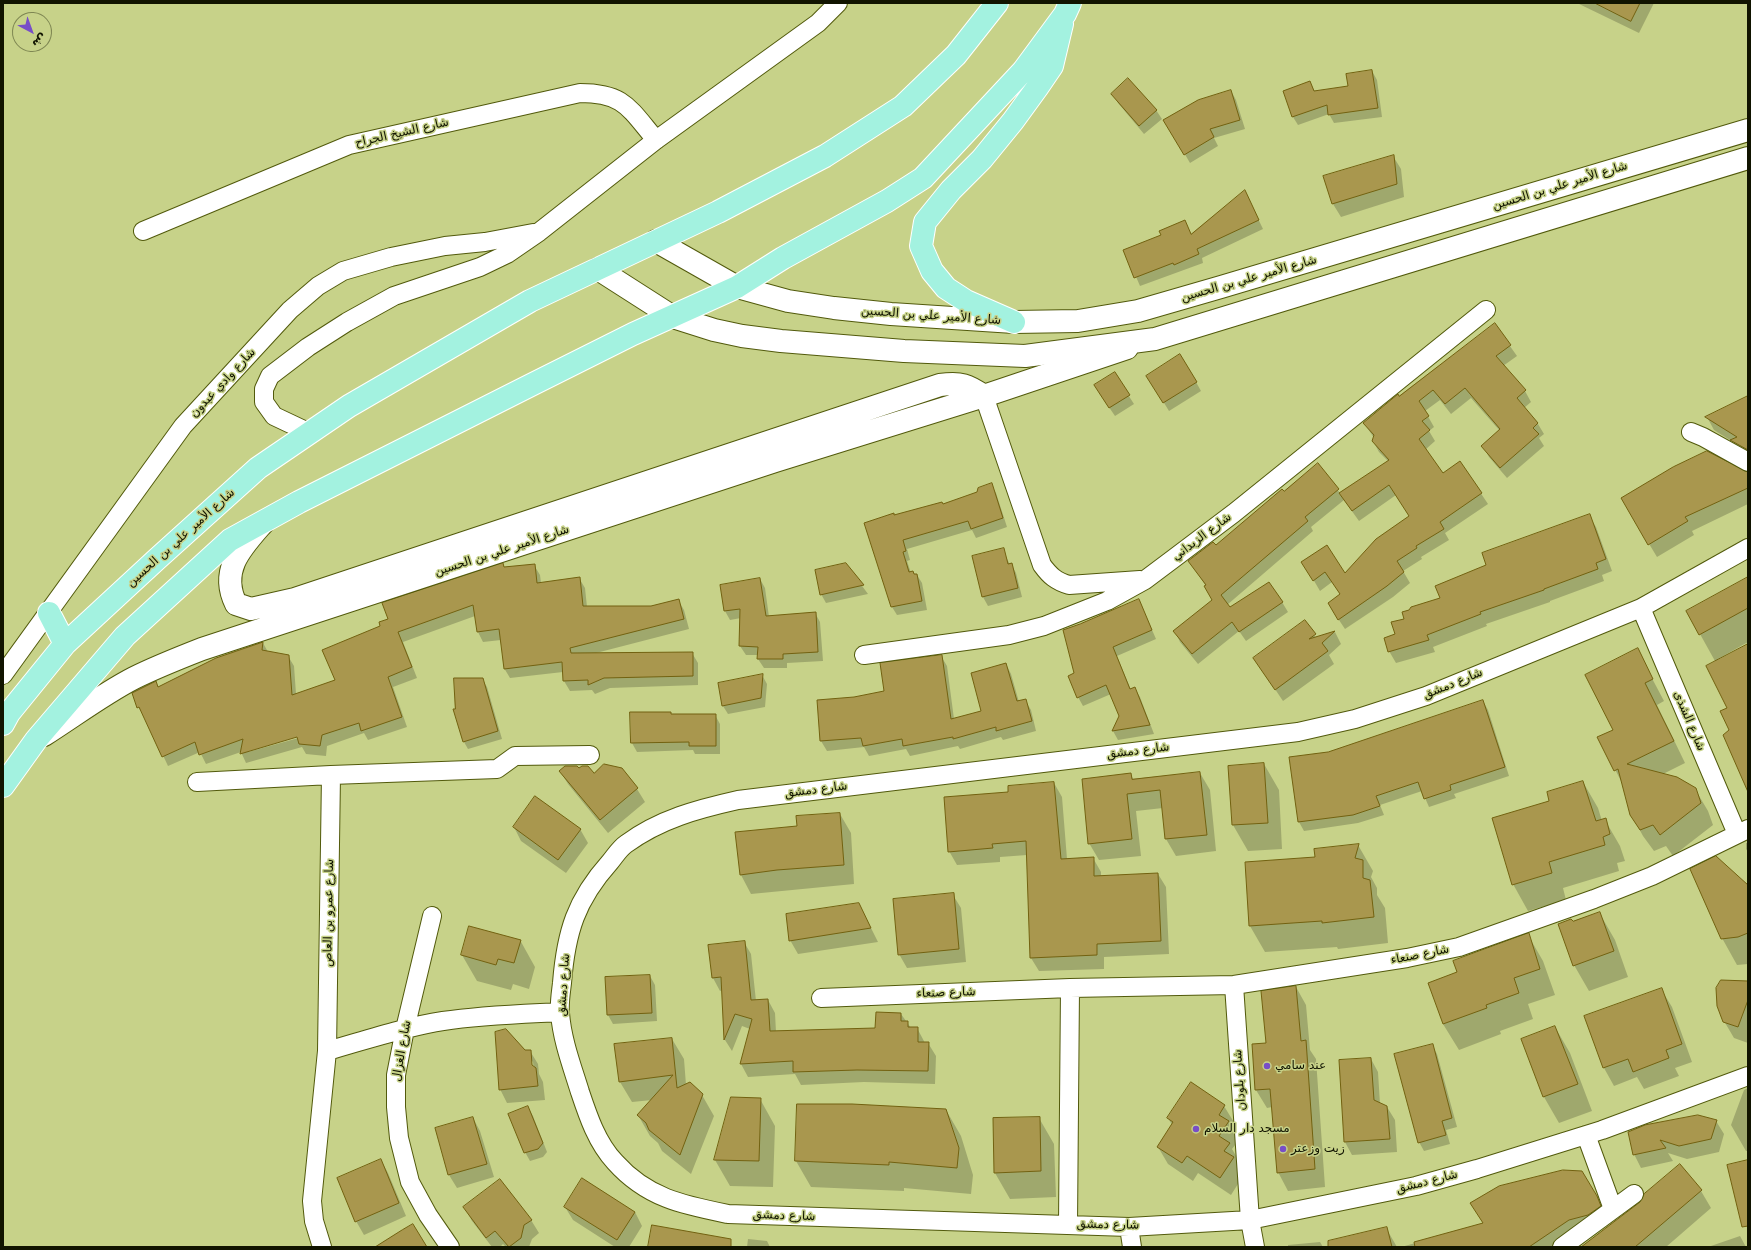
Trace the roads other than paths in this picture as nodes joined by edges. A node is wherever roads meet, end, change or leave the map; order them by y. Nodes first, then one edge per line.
1 (838, 3) edge
2 (997, 3) edge
3 (1067, 8) edge
4 (1748, 130) edge
5 (656, 140) junction
6 (1748, 158) edge
7 (143, 231) dead end
8 (539, 232) junction
9 (656, 241) junction
10 (598, 269) junction
11 (737, 287) junction
12 (1486, 310) dead end
13 (673, 317) junction
14 (1014, 322) junction
15 (1155, 339) junction
16 (243, 362) junction
17 (270, 376) junction
18 (984, 396) junction
19 (1691, 432) dead end
20 (310, 433) junction
21 (1748, 462) edge
22 (263, 523) junction
23 (1748, 548) edge
24 (1145, 580) junction
25 (1641, 608) junction
26 (49, 613) junction
27 (65, 644) junction
28 (864, 655) dead end
29 (3, 675) edge
30 (3, 724) edge
31 (36, 740) junction
32 (590, 755) dead end
33 (331, 775) junction
34 (197, 782) dead end
35 (3, 786) edge
36 (1743, 831) edge
37 (432, 916) dead end
38 (1234, 985) junction
39 (1070, 988) junction
40 (821, 998) dead end
41 (560, 1012) junction
42 (405, 1029) junction
43 (327, 1051) junction
44 (1748, 1076) edge
45 (1586, 1136) junction
46 (1634, 1194) dead end
47 (1613, 1209) junction
48 (1250, 1220) junction
49 (1068, 1225) junction
50 (1129, 1227) junction
51 (322, 1247) edge
52 (450, 1247) edge
53 (1132, 1247) edge
54 (1255, 1247) edge
55 (1562, 1247) edge

1 - 5 street
2 - 9 main road, شارع الأمير علي بن الحسين
3 - 11 main road, شارع الأمير علي بن الحسين
3 - 14 main road
4 - 14 main road, شارع الأمير علي بن الحسين
5 - 7 street, شارع الشيخ الجراح
5 - 8 street
6 - 15 main road, شارع الأمير علي بن الحسين
8 - 16 street, شارع وادي عبدون
8 - 17 street
9 - 10 main road, شارع الأمير علي بن الحسين
9 - 11 main road, شارع الأمير علي بن الحسين
10 - 13 main road, شارع الأمير علي بن الحسين
10 - 20 main road, شارع الأمير علي بن الحسين
11 - 13 main road, شارع الأمير علي بن الحسين
11 - 14 main road, شارع الأمير علي بن الحسين
12 - 24 street, شارع الزبداني
13 - 15 main road, شارع الأمير علي بن الحسين
13 - 22 main road, شارع الأمير علي بن الحسين
15 - 18 main road, شارع الأمير علي بن الحسين
16 - 17 street
16 - 26 street, شارع وادي عبدون
17 - 20 street
18 - 22 main road, شارع الأمير علي بن الحسين
18 - 24 street
18 - 31 main road, شارع الأمير علي بن الحسين
19 - 21 street
20 - 27 main road, شارع الأمير علي بن الحسين
22 - 31 main road, شارع الأمير علي بن الحسين
23 - 25 street, شارع دمشق
24 - 28 street, شارع الزبداني
25 - 36 street, شارع الشذى
25 - 41 street, شارع دمشق
26 - 27 main road
26 - 29 street, شارع وادي عبدون
27 - 30 main road, شارع الأمير علي بن الحسين
31 - 35 main road, شارع الأمير علي بن الحسين
32 - 33 street
33 - 34 street
33 - 43 street, شارع عمرو بن العاص
36 - 38 street, شارع صنعاء
37 - 42 street, شارع الغزال
38 - 39 street, شارع صنعاء
38 - 48 street, شارع بلودان
39 - 40 street, شارع صنعاء
39 - 49 street
41 - 42 street
41 - 49 street, شارع دمشق
42 - 43 street
42 - 52 street, شارع الغزال
43 - 51 street, شارع عمرو بن العاص
44 - 45 street, شارع دمشق
45 - 47 street
45 - 48 street, شارع دمشق
46 - 47 street
47 - 55 street
48 - 50 street, شارع دمشق
48 - 54 street, شارع بلودان
49 - 50 street, شارع دمشق
50 - 53 street

